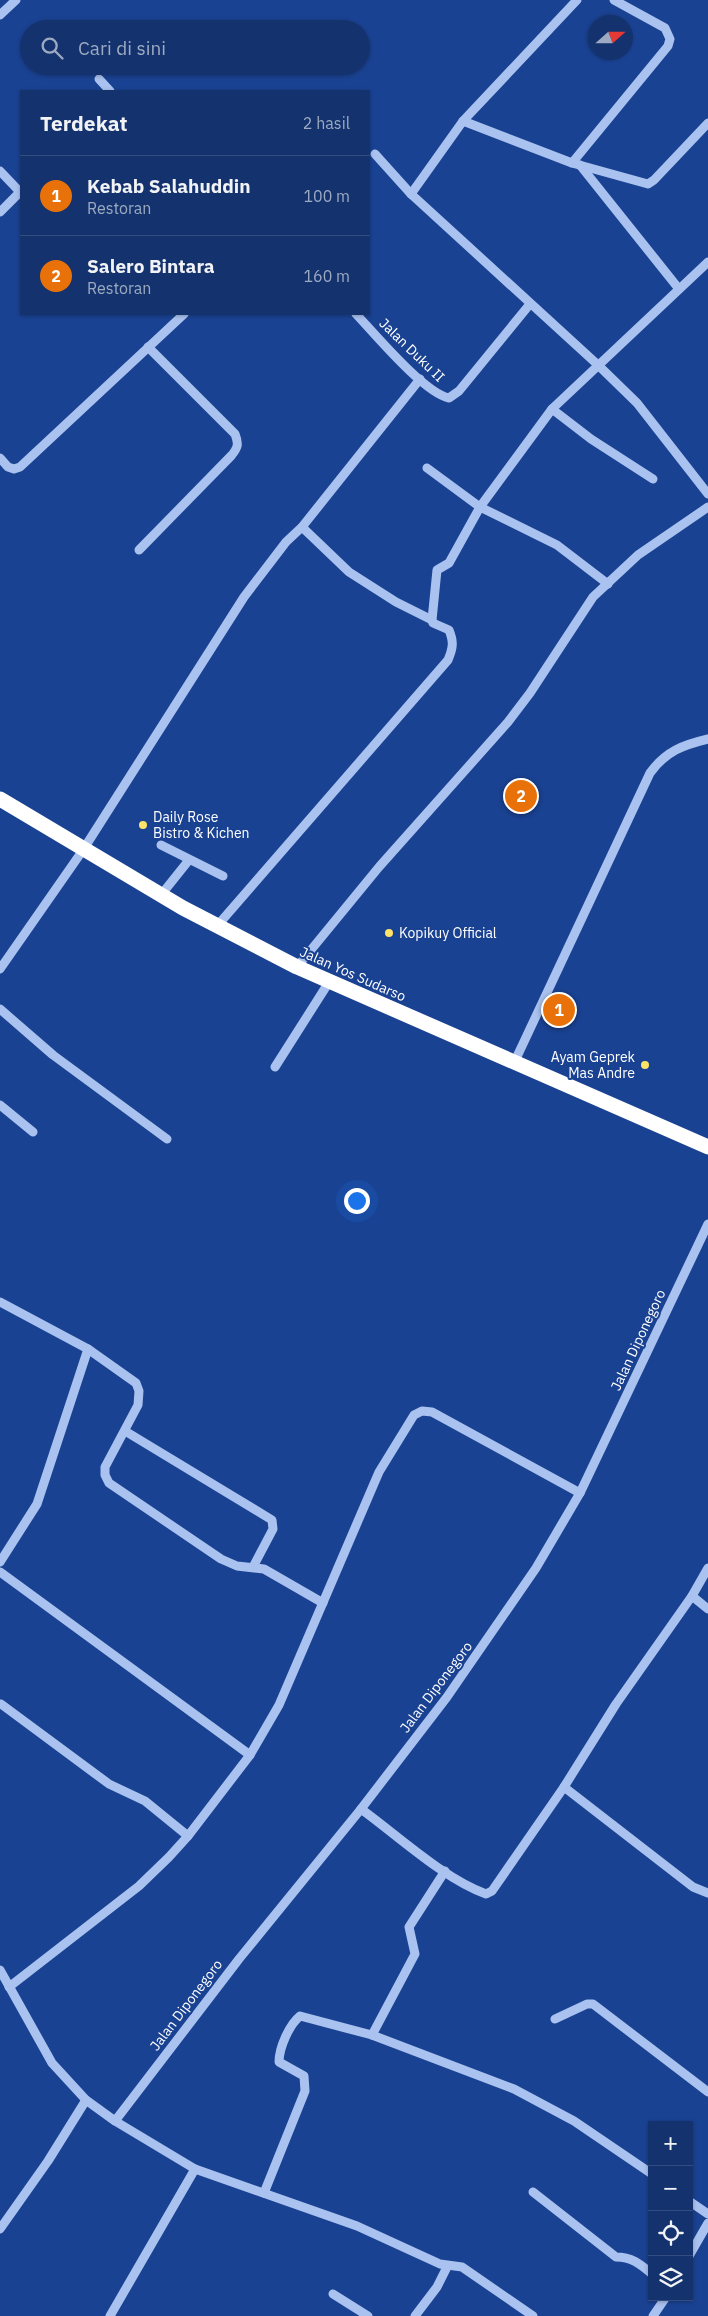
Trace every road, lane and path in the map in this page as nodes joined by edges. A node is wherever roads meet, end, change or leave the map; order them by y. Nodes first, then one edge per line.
1 (16, 0) edge
2 (577, 0) edge
3 (614, 0) edge
4 (0, 15) edge
5 (99, 79) dead end
6 (109, 90) edge
7 (463, 121) junction
8 (708, 123) edge
9 (375, 154) dead end
10 (576, 164) junction
11 (0, 171) edge
12 (20, 192) edge
13 (20, 194) edge
14 (411, 194) junction
15 (0, 212) edge
16 (708, 262) edge
17 (679, 289) junction
18 (530, 304) junction
19 (183, 315) edge
20 (357, 315) edge
21 (148, 347) junction
22 (598, 365) junction
23 (420, 379) junction
24 (552, 409) junction
25 (0, 458) edge
26 (427, 468) dead end
27 (654, 479) dead end
28 (708, 494) edge
29 (480, 507) junction
30 (708, 507) edge
31 (302, 527) junction
32 (139, 550) dead end
33 (608, 584) junction
34 (432, 620) junction
35 (708, 739) edge
36 (0, 800) edge
37 (161, 845) dead end
38 (83, 850) junction
39 (189, 860) junction
40 (223, 876) dead end
41 (161, 895) junction
42 (218, 926) junction
43 (297, 967) junction
44 (0, 969) edge
45 (329, 982) junction
46 (0, 1009) edge
47 (514, 1063) junction
48 (275, 1067) dead end
49 (0, 1105) edge
50 (33, 1132) dead end
51 (167, 1139) dead end
52 (708, 1148) edge
53 (708, 1224) edge
54 (0, 1302) edge
55 (88, 1349) junction
56 (124, 1431) junction
57 (580, 1493) junction
58 (0, 1562) edge
59 (253, 1567) junction
60 (708, 1568) edge
61 (0, 1572) edge
62 (692, 1596) junction
63 (323, 1603) junction
64 (708, 1609) edge
65 (1, 1704) edge
66 (250, 1755) junction
67 (564, 1787) junction
68 (361, 1809) junction
69 (188, 1836) junction
70 (444, 1871) junction
71 (708, 1893) edge
72 (0, 1970) edge
73 (9, 1986) junction
74 (555, 2019) dead end
75 (372, 2035) junction
76 (708, 2092) edge
77 (86, 2100) junction
78 (115, 2121) junction
79 (195, 2169) junction
80 (648, 2171) edge
81 (533, 2192) dead end
82 (264, 2193) junction
83 (693, 2204) edge
84 (708, 2214) edge
85 (708, 2223) edge
86 (0, 2229) edge
87 (693, 2249) edge
88 (447, 2267) junction
89 (648, 2271) edge
90 (333, 2294) dead end
91 (663, 2301) edge
92 (110, 2316) edge
93 (368, 2316) edge
94 (415, 2316) edge
95 (533, 2316) edge
96 (653, 2316) edge

1 - 4 street
2 - 7 street
3 - 10 street
5 - 6 street
7 - 10 street
7 - 14 street
8 - 10 street
9 - 14 street
10 - 17 street
11 - 12 street
13 - 15 street
14 - 18 street
16 - 17 street
17 - 22 street
18 - 22 street
18 - 23 street, Jalan Duku II
19 - 21 street
20 - 23 street, Jalan Duku II
21 - 25 street
21 - 32 street
22 - 24 street
22 - 28 street
23 - 31 street
24 - 27 street
24 - 29 street
26 - 29 street
29 - 33 street
29 - 34 street
30 - 33 street
31 - 34 street
31 - 38 street
33 - 43 street
34 - 42 street
35 - 47 street
36 - 38 highway, Jalan Yos Sudarso
37 - 39 street
38 - 41 highway, Jalan Yos Sudarso
38 - 44 street
39 - 40 street
39 - 41 street
41 - 42 highway, Jalan Yos Sudarso
42 - 43 highway, Jalan Yos Sudarso
43 - 45 highway, Jalan Yos Sudarso
45 - 47 highway, Jalan Yos Sudarso
45 - 48 street
46 - 51 street
47 - 52 highway, Jalan Yos Sudarso
49 - 50 street
53 - 57 street, Jalan Diponegoro
54 - 55 street
55 - 56 street
55 - 58 street
56 - 59 street
56 - 59 street
57 - 63 street
57 - 68 street, Jalan Diponegoro
59 - 63 street
60 - 62 street
61 - 66 street
62 - 64 street
62 - 67 street
63 - 66 street
65 - 69 street
66 - 69 street
67 - 70 street
67 - 71 street
68 - 70 street
68 - 78 street, Jalan Diponegoro
69 - 73 street
70 - 75 street
72 - 73 street
73 - 77 street
74 - 76 street
75 - 80 street
75 - 82 street
77 - 78 street
77 - 86 street
78 - 79 street
79 - 82 street
79 - 92 street
81 - 89 street
82 - 88 street
83 - 84 street
85 - 87 street
88 - 94 street
88 - 95 street
90 - 93 street
91 - 96 street

